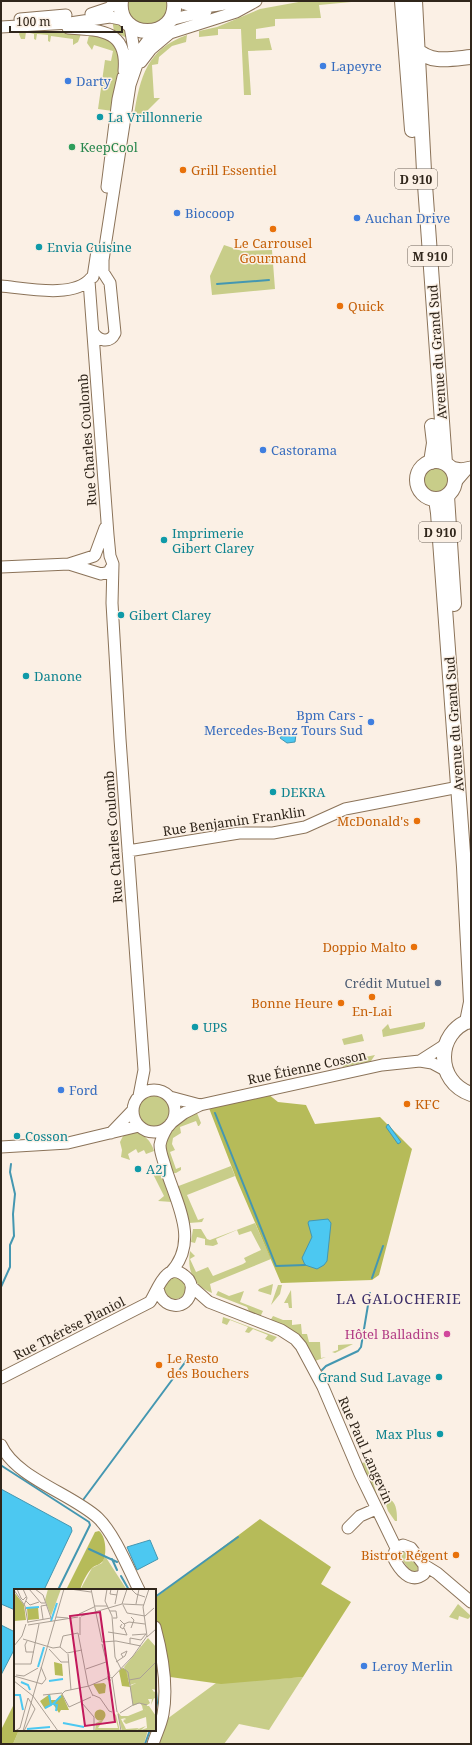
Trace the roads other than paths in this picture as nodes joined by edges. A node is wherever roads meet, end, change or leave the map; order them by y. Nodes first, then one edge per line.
1 (117, 1) edge
2 (121, 1) edge
3 (174, 1) edge
4 (179, 1) edge
5 (242, 1) edge
6 (256, 1) edge
7 (402, 1) edge
8 (415, 1) edge
9 (218, 6) junction
10 (1, 20) edge
11 (170, 20) junction
12 (128, 23) junction
13 (38, 25) junction
14 (1, 27) edge
15 (155, 31) junction
16 (416, 49) junction
17 (471, 58) edge
18 (135, 71) junction
19 (123, 77) junction
20 (95, 278) junction
21 (1, 286) edge
22 (93, 332) junction
23 (103, 340) junction
24 (95, 358) junction
25 (431, 462) junction
26 (448, 465) junction
27 (470, 467) edge
28 (455, 483) junction
29 (441, 497) junction
30 (107, 520) junction
31 (94, 555) junction
32 (110, 556) junction
33 (69, 564) junction
34 (1, 567) edge
35 (112, 568) junction
36 (99, 574) junction
37 (112, 603) junction
38 (458, 787) junction
39 (471, 838) edge
40 (128, 851) junction
41 (469, 1021) edge
42 (445, 1046) junction
43 (420, 1061) junction
44 (144, 1070) junction
45 (445, 1070) junction
46 (158, 1090) junction
47 (470, 1095) edge
48 (139, 1096) junction
49 (170, 1097) junction
50 (200, 1105) junction
51 (133, 1110) junction
52 (169, 1125) junction
53 (142, 1128) junction
54 (111, 1133) junction
55 (1, 1147) edge
56 (162, 1156) junction
57 (182, 1253) junction
58 (170, 1273) junction
59 (190, 1283) junction
60 (158, 1287) junction
61 (150, 1302) junction
62 (164, 1302) junction
63 (186, 1302) junction
64 (209, 1302) junction
65 (1, 1378) edge
66 (1, 1445) edge
67 (376, 1509) junction
68 (348, 1528) dead end
69 (400, 1546) junction
70 (424, 1570) junction
71 (138, 1589) edge
72 (471, 1602) edge
73 (156, 1632) edge
74 (153, 1744) edge

1 - 10 street
2 - 12 main road
3 - 11 main road
4 - 9 street
5 - 9 street
6 - 18 street
7 - 25 main road, Avenue du Grand Sud / D 910
8 - 16 main road, Avenue du Grand Sud
9 - 11 street
11 - 15 main road
12 - 13 street
12 - 15 main road
12 - 19 street, Rue Charles Coulomb
13 - 14 street
13 - 19 street
15 - 18 street, Rue Charles Coulomb
16 - 17 main road
16 - 26 main road, Avenue du Grand Sud / M 910
18 - 20 street, Rue Charles Coulomb
19 - 20 street, Rue Charles Coulomb
20 - 21 street
20 - 22 street, Rue Charles Coulomb
20 - 23 street, Rue Charles Coulomb
22 - 23 street
22 - 24 street, Rue Charles Coulomb
23 - 24 street, Rue Charles Coulomb
24 - 30 street, Rue Charles Coulomb
25 - 26 main road
25 - 29 main road
26 - 27 street
26 - 28 main road
27 - 28 street
28 - 29 main road
29 - 38 main road, Avenue du Grand Sud / D 910
29 - 39 main road, Avenue du Grand Sud / D 910
30 - 31 street, Rue Charles Coulomb
30 - 32 street, Rue Charles Coulomb
31 - 32 street
31 - 33 street
31 - 36 street, Rue Charles Coulomb
32 - 35 street, Rue Charles Coulomb
33 - 34 street
33 - 36 street
35 - 36 street
35 - 37 street, Rue Charles Coulomb
36 - 37 street, Rue Charles Coulomb
37 - 40 street, Rue Charles Coulomb
38 - 40 street, Rue Benjamin Franklin
38 - 41 main road, Avenue du Grand Sud / D 910
40 - 44 street, Rue Charles Coulomb
41 - 42 main road
42 - 43 street, Rue Étienne Cosson
42 - 45 main road
43 - 45 street, Rue Étienne Cosson
43 - 50 street, Rue Étienne Cosson
44 - 46 street
44 - 48 street, Rue Charles Coulomb
45 - 47 main road
46 - 48 street
46 - 49 street
48 - 51 street
49 - 50 street, Rue Étienne Cosson
49 - 52 street
50 - 52 street, Rue Étienne Cosson
51 - 53 street
51 - 54 street
52 - 53 street
52 - 56 street
53 - 54 street
53 - 56 street
54 - 55 street
56 - 57 street
57 - 58 street
57 - 59 street
58 - 59 street
58 - 60 street
59 - 63 street
59 - 64 street, Rue Paul Langevin
60 - 61 street
60 - 62 street
61 - 62 street
61 - 65 street, Rue Thérèse Planiol
62 - 63 street
63 - 64 street, Rue Paul Langevin
64 - 67 street, Rue Paul Langevin
66 - 71 street
67 - 68 street
67 - 69 street, Rue Paul Langevin
69 - 70 street, Rue Paul Langevin
69 - 70 street, Rue Paul Langevin
70 - 72 street, Rue Paul Langevin
73 - 74 street

